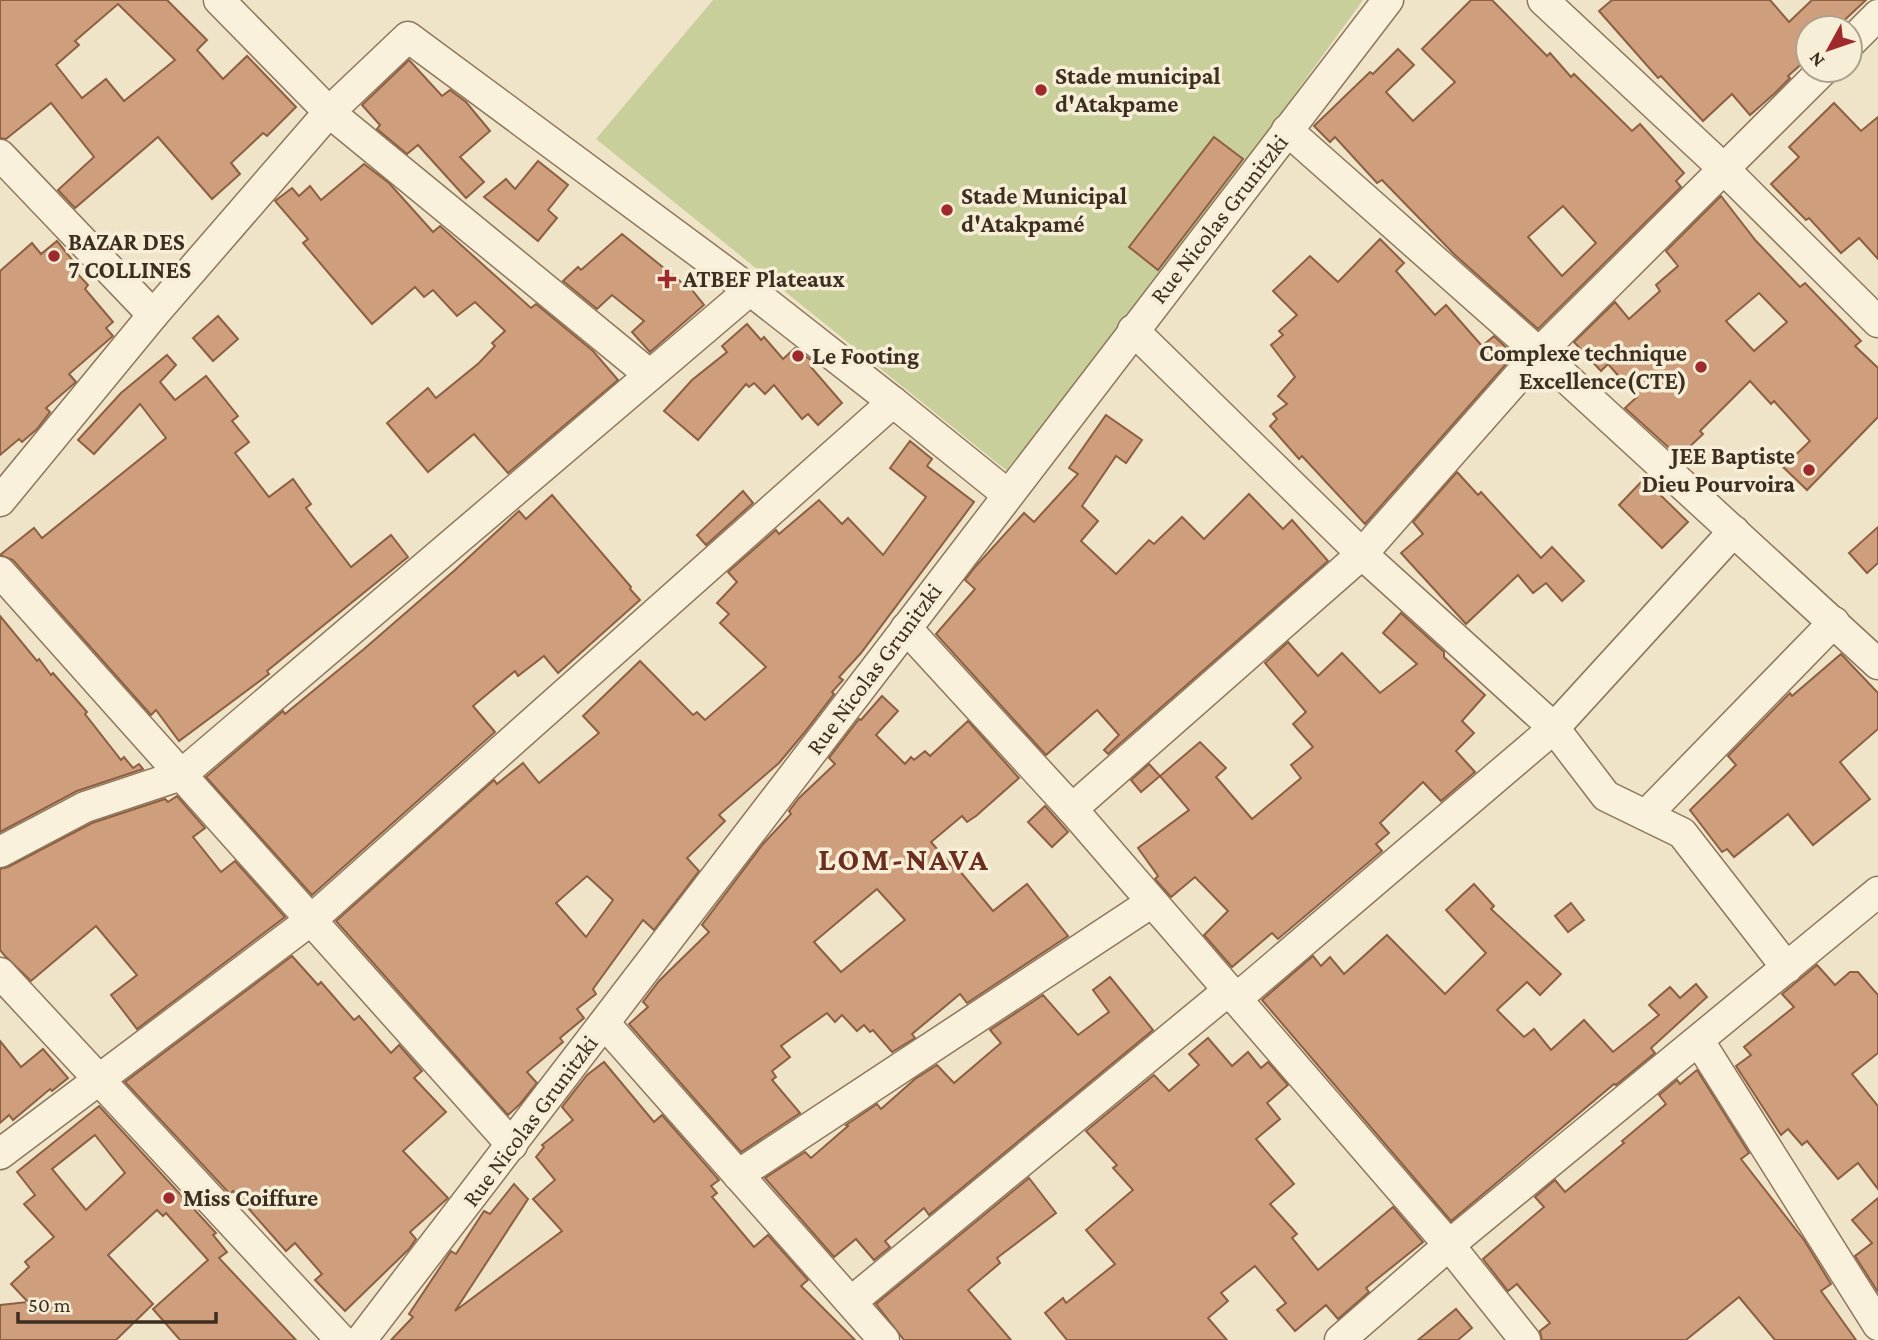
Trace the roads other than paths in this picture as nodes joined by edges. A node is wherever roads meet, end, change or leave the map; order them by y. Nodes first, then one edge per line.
1 (219, 0) edge
2 (1388, 0) edge
3 (1543, 0) edge
4 (1878, 15) edge
5 (1864, 29) edge
6 (1809, 84) edge
7 (328, 112) junction
8 (1287, 131) junction
9 (0, 155) edge
10 (1724, 169) junction
11 (750, 290) junction
12 (153, 315) junction
13 (1878, 322) edge
14 (1133, 330) junction
15 (1539, 353) junction
16 (650, 375) junction
17 (893, 402) junction
18 (1007, 494) junction
19 (0, 501) edge
20 (1734, 531) junction
21 (1362, 554) junction
22 (0, 572) edge
23 (1834, 622) junction
24 (906, 628) junction
25 (1878, 664) edge
26 (1554, 728) junction
27 (181, 775) junction
28 (1072, 809) junction
29 (1646, 816) junction
30 (0, 852) edge
31 (1878, 892) edge
32 (1152, 902) junction
33 (311, 920) junction
34 (1787, 968) junction
35 (0, 973) edge
36 (1232, 995) junction
37 (605, 1024) junction
38 (1699, 1041) junction
39 (99, 1080) junction
40 (512, 1145) junction
41 (0, 1154) edge
42 (738, 1175) junction
43 (1449, 1245) junction
44 (851, 1302) junction
45 (1878, 1325) edge
46 (341, 1340) edge
47 (361, 1340) edge
48 (884, 1340) edge
49 (1340, 1340) edge
50 (1525, 1340) edge

1 - 7 street
2 - 8 street, Rue Nicolas Grunitzki
3 - 10 street
4 - 5 street
6 - 10 street
7 - 11 street
7 - 12 street
7 - 16 street
8 - 14 street, Rue Nicolas Grunitzki
8 - 15 street
9 - 12 street
10 - 13 street
10 - 15 street
11 - 16 street
11 - 17 street
12 - 19 street
14 - 18 street, Rue Nicolas Grunitzki
14 - 21 street
15 - 20 street
15 - 21 street
16 - 27 street
17 - 18 street
17 - 33 street
18 - 24 street, Rue Nicolas Grunitzki
20 - 23 street
20 - 26 street
21 - 26 street
21 - 28 street
22 - 27 street
23 - 25 street
23 - 29 street
24 - 28 street
24 - 37 street, Rue Nicolas Grunitzki
26 - 29 street
26 - 36 street
27 - 30 street
27 - 33 street
28 - 32 street
29 - 34 street
31 - 34 street
32 - 36 street
32 - 42 street
33 - 39 street
33 - 40 street
34 - 38 street
35 - 39 street
36 - 43 street
36 - 44 street
37 - 40 street, Rue Nicolas Grunitzki
37 - 42 street
38 - 43 street
38 - 45 street
39 - 41 street
39 - 46 street
40 - 47 street, Rue Nicolas Grunitzki
42 - 44 street
43 - 49 street
43 - 50 street
44 - 48 street

